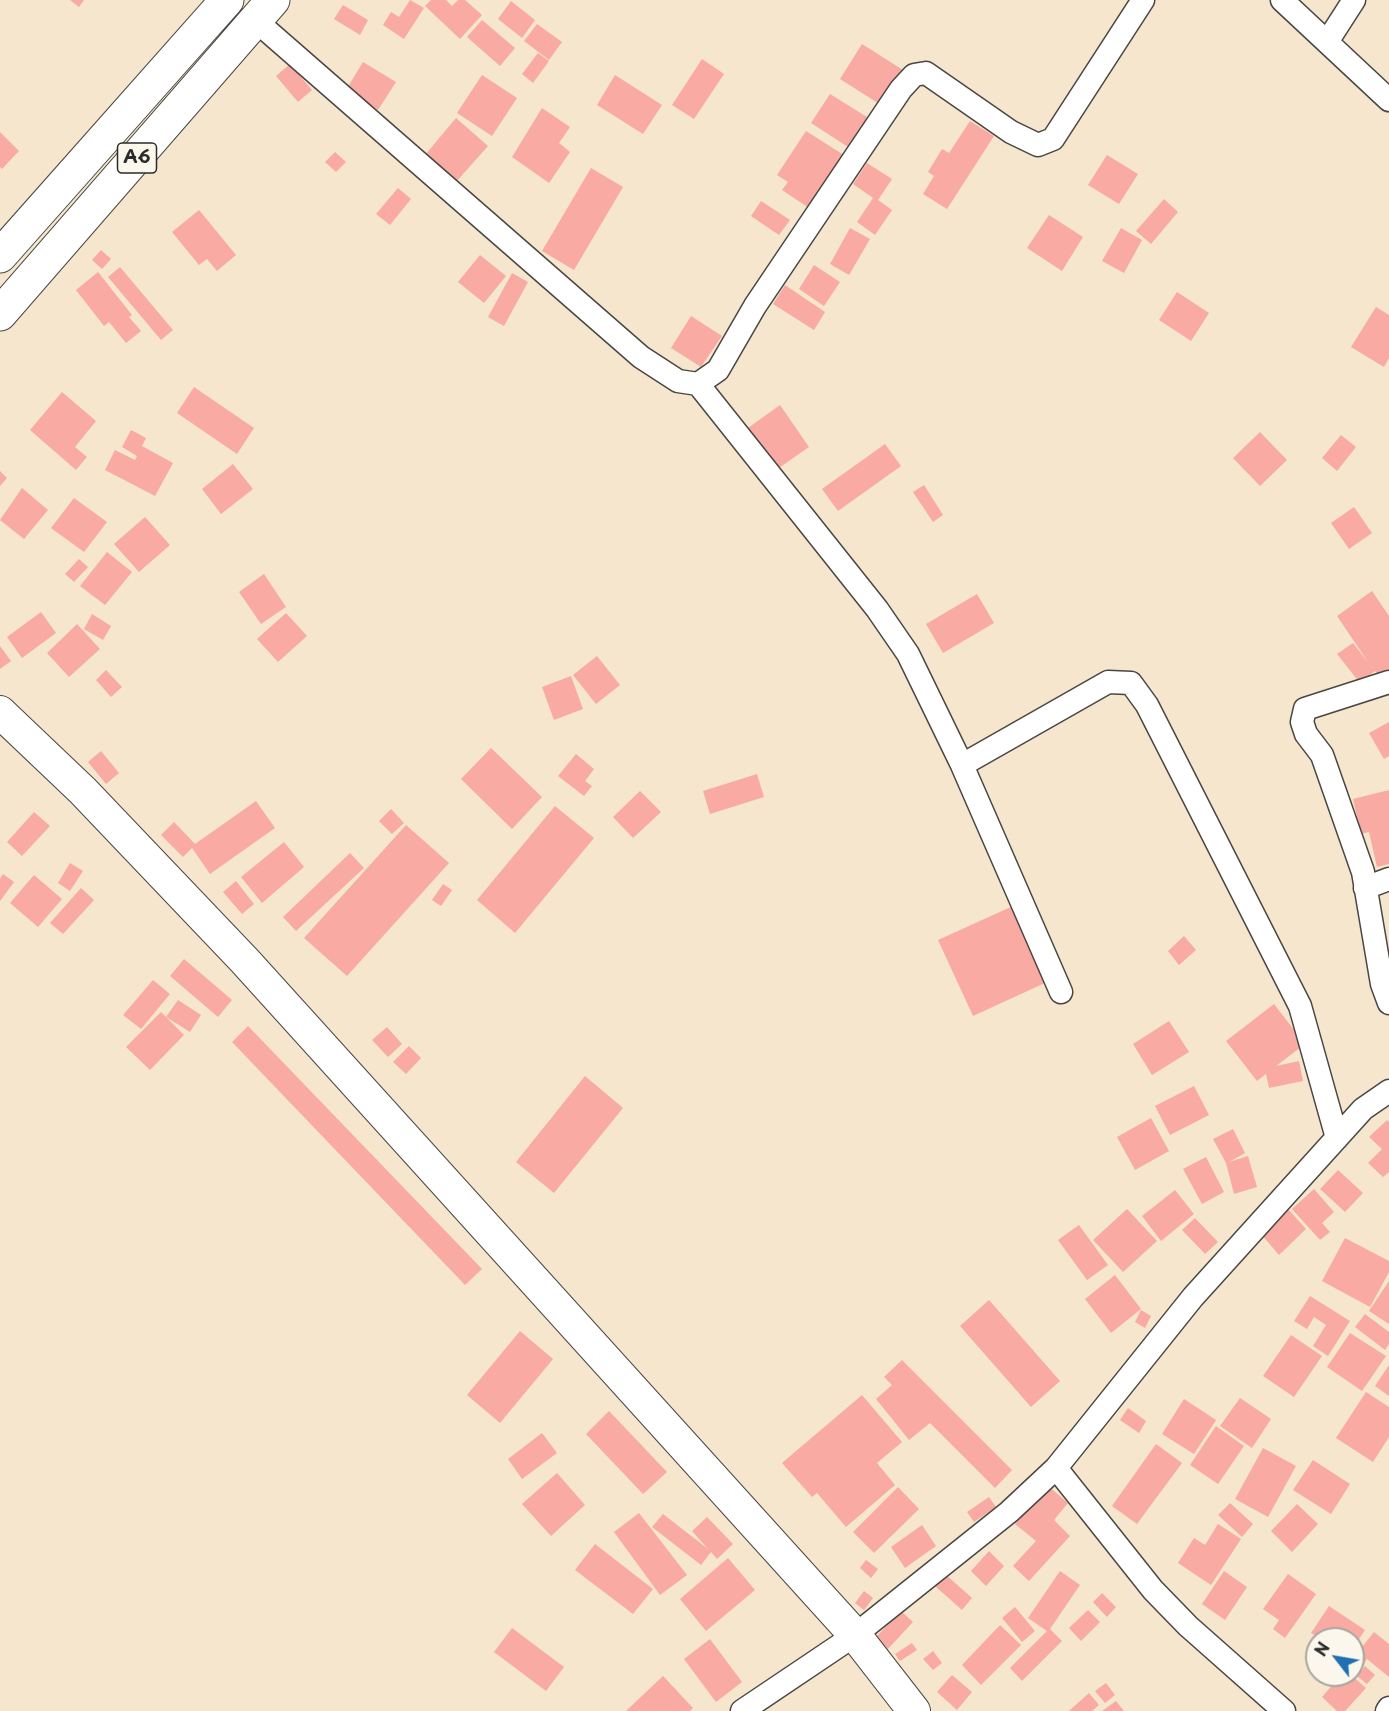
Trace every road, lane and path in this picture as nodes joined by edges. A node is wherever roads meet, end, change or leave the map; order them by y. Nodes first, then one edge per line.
1 (227, 0) edge
2 (1143, 0) edge
3 (1282, 0) edge
4 (1354, 0) edge
5 (264, 10) edge
6 (1327, 42) junction
7 (1389, 100) edge
8 (76, 170) junction
9 (104, 196) junction
10 (0, 255) edge
11 (0, 314) edge
12 (698, 384) junction
13 (1389, 682) edge
14 (0, 712) edge
15 (962, 765) junction
16 (1389, 879) edge
17 (1365, 888) junction
18 (1061, 992) dead end
19 (1389, 1003) edge
20 (1389, 1091) edge
21 (1337, 1138) junction
22 (1056, 1468) junction
23 (855, 1635) junction
24 (742, 1711) edge
25 (914, 1711) edge
26 (1284, 1711) edge

1 - 8 highway, A6
2 - 12 street
3 - 6 street
4 - 6 street
5 - 9 highway, A6
5 - 12 street
6 - 7 street
8 - 9 highway
8 - 10 highway, A6
9 - 11 highway, A6
12 - 15 street
13 - 17 street
14 - 23 street
15 - 18 street
15 - 21 street
16 - 17 street
17 - 19 street
20 - 21 street
21 - 22 street
22 - 23 street
22 - 26 street
23 - 24 street
23 - 25 street

